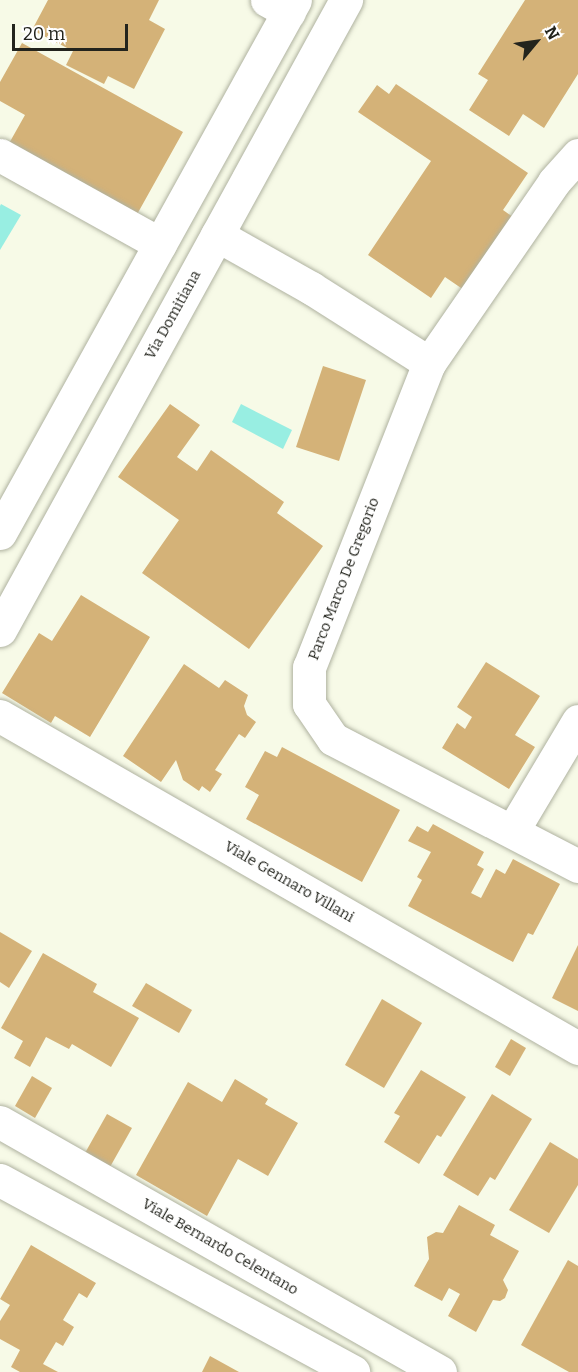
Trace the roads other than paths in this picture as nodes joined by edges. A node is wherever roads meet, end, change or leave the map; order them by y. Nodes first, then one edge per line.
1 (346, 0) edge
2 (284, 4) edge
3 (0, 155) edge
4 (578, 155) edge
5 (217, 235) junction
6 (160, 244) junction
7 (429, 363) junction
8 (0, 532) edge
9 (0, 630) edge
10 (0, 716) edge
11 (578, 721) edge
12 (513, 830) junction
13 (578, 866) edge
14 (578, 1048) edge
15 (0, 1122) edge
16 (0, 1179) edge
17 (352, 1372) edge
18 (440, 1372) edge

1 - 5 street, Via Domitiana
2 - 6 street
3 - 6 street
4 - 7 street, Parco Marco De Gregorio
5 - 7 street
5 - 9 street, Via Domitiana
6 - 8 street
7 - 12 street, Parco Marco De Gregorio
10 - 14 street, Viale Gennaro Villani
11 - 12 street
12 - 13 street, Parco Marco De Gregorio
15 - 18 street, Viale Bernardo Celentano
16 - 17 street

